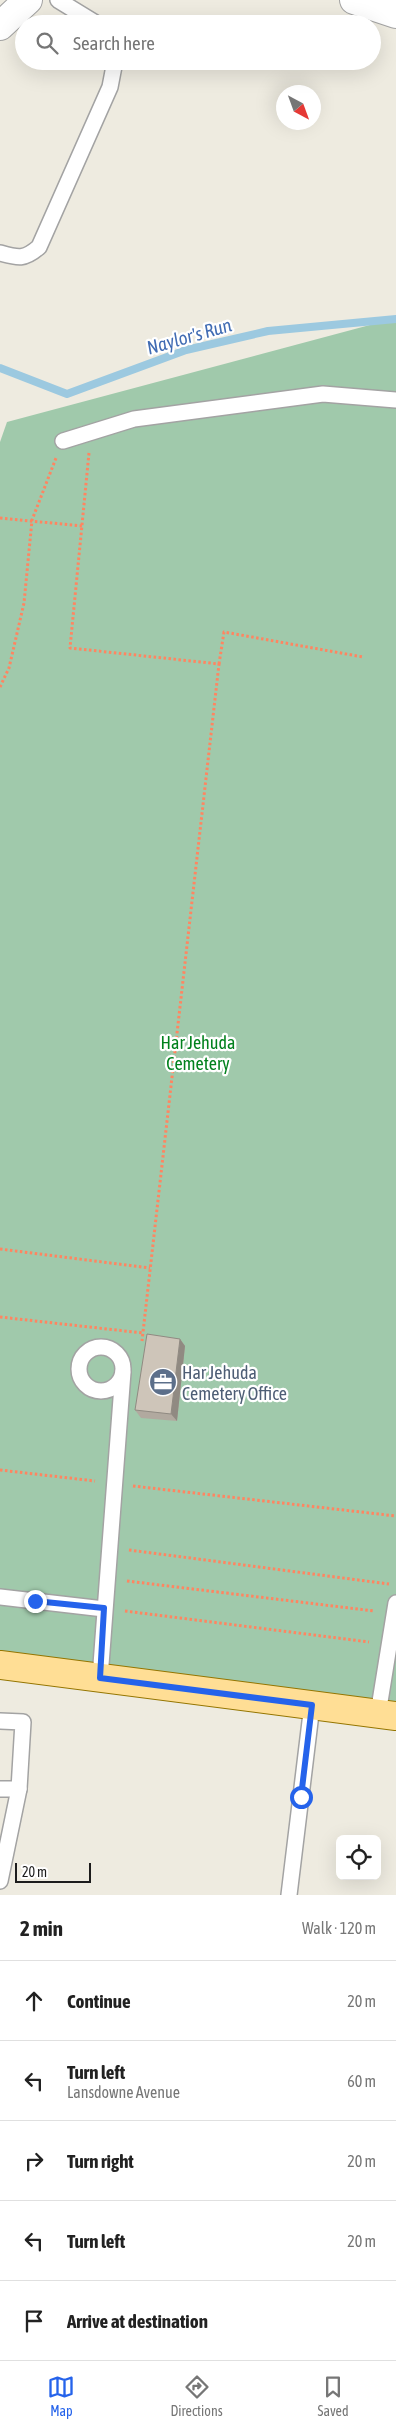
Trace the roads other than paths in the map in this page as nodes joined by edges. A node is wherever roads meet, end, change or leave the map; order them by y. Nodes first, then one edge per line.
1 (28, 0) edge
2 (58, 0) edge
3 (354, 0) edge
4 (396, 14) edge
5 (82, 15) edge
6 (0, 26) edge
7 (113, 70) edge
8 (0, 253) edge
9 (396, 400) edge
10 (63, 441) road end
11 (123, 1372) dead end
12 (0, 1597) edge
13 (104, 1608) junction
14 (395, 1608) edge
15 (0, 1665) edge
16 (100, 1678) junction
17 (312, 1705) junction
18 (387, 1715) edge
19 (0, 1721) edge
20 (0, 1789) edge
21 (19, 1789) junction
22 (0, 1881) edge
23 (289, 1895) edge

1 - 6 street
2 - 5 lane
3 - 4 street
7 - 8 lane
9 - 10 lane
11 - 13 lane
12 - 13 lane
13 - 16 lane
14 - 18 lane
15 - 16 main road
16 - 17 main road
17 - 18 main road
17 - 23 lane
19 - 21 lane
20 - 21 lane
21 - 22 lane

